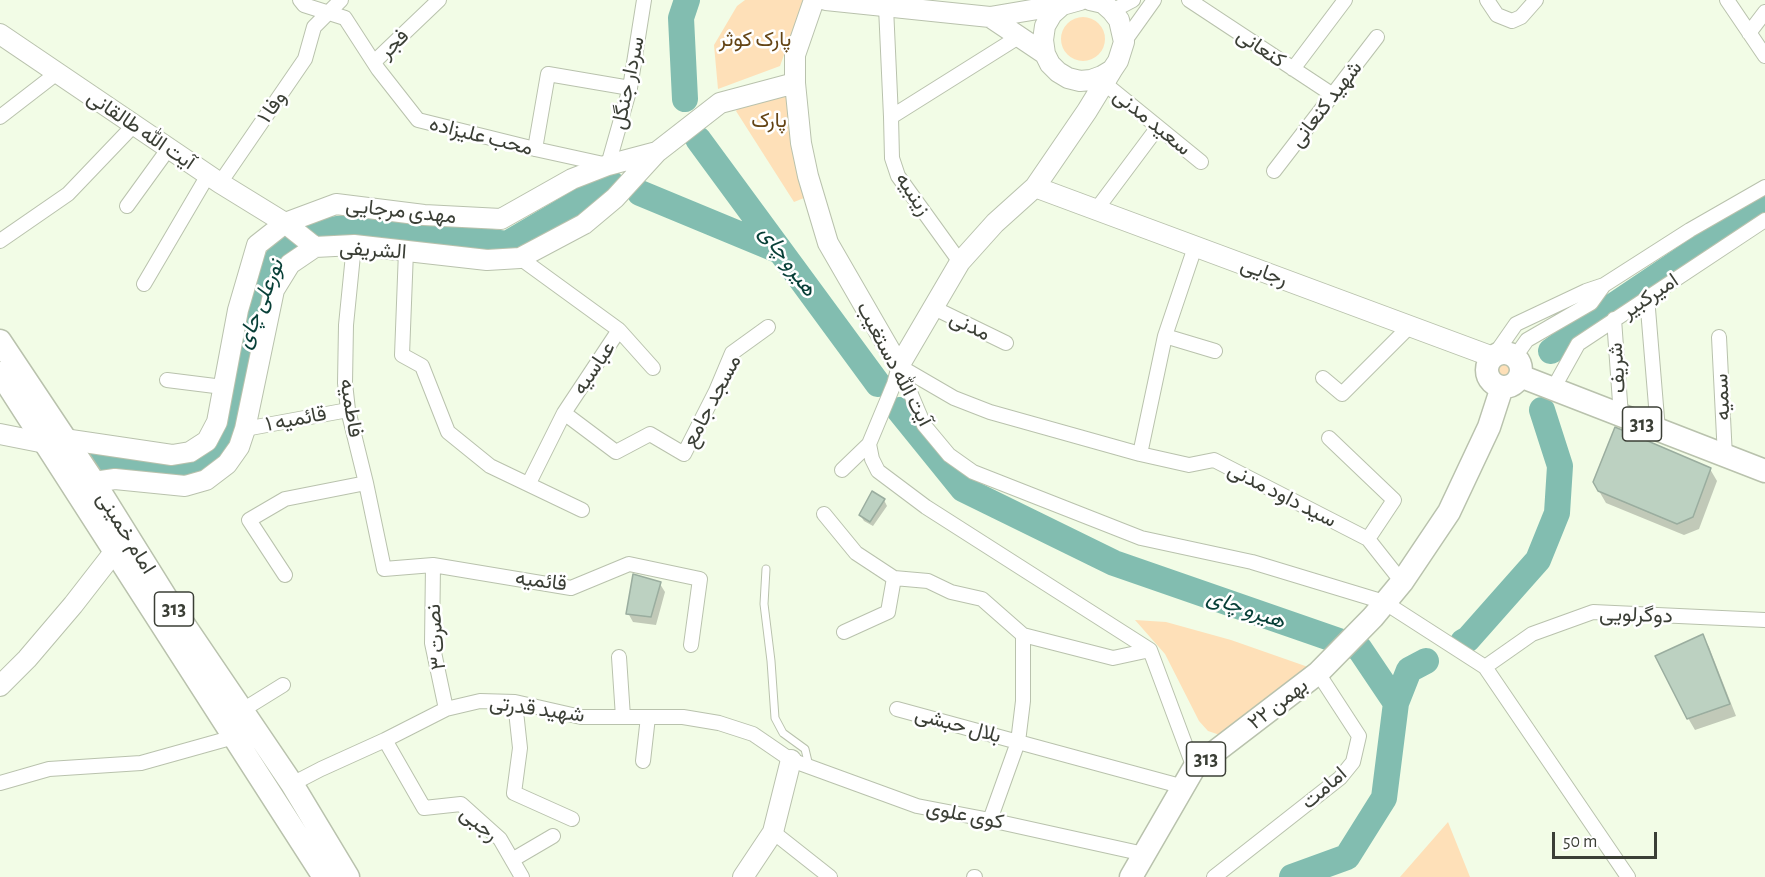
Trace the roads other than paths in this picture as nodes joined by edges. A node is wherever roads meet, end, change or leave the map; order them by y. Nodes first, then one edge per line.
1 (300, 0) edge
2 (341, 0) edge
3 (439, 0) edge
4 (644, 0) edge
5 (814, 0) edge
6 (826, 0) edge
7 (1133, 0) edge
8 (1154, 0) edge
9 (1189, 0) edge
10 (1345, 0) edge
11 (1487, 0) edge
12 (1536, 0) edge
13 (1730, 2) edge
14 (1071, 3) edge
15 (1102, 4) edge
16 (886, 7) junction
17 (1765, 12) edge
18 (328, 13) junction
19 (990, 17) junction
20 (1749, 33) junction
21 (0, 34) edge
22 (1020, 36) junction
23 (1377, 37) dead end
24 (1124, 42) junction
25 (1045, 54) junction
26 (1765, 56) edge
27 (374, 62) junction
28 (1293, 69) junction
29 (57, 73) junction
30 (1108, 76) junction
31 (1068, 78) junction
32 (795, 83) junction
33 (630, 88) junction
34 (1333, 95) junction
35 (1087, 111) junction
36 (0, 117) edge
37 (891, 117) junction
38 (134, 125) junction
39 (1158, 127) junction
40 (169, 148) junction
41 (535, 149) junction
42 (657, 152) junction
43 (1200, 162) dead end
44 (608, 165) junction
45 (1274, 171) dead end
46 (214, 179) junction
47 (1035, 187) junction
48 (1765, 187) edge
49 (127, 206) dead end
50 (1096, 210) junction
51 (1765, 220) edge
52 (285, 223) junction
53 (0, 241) edge
54 (354, 245) junction
55 (1195, 247) junction
56 (315, 248) junction
57 (406, 251) junction
58 (520, 258) junction
59 (960, 262) junction
60 (144, 284) dead end
61 (1604, 285) junction
62 (1647, 297) junction
63 (934, 308) junction
64 (1614, 319) junction
65 (1410, 326) junction
66 (768, 327) dead end
67 (619, 330) junction
68 (1165, 336) junction
69 (1719, 337) dead end
70 (0, 340) edge
71 (1006, 343) dead end
72 (1215, 351) dead end
73 (653, 368) dead end
74 (1508, 369) junction
75 (897, 375) junction
76 (1323, 378) dead end
77 (167, 380) dead end
78 (4, 386) edge
79 (223, 387) junction
80 (1553, 389) junction
81 (348, 410) junction
82 (564, 413) junction
83 (1621, 416) junction
84 (245, 429) junction
85 (1658, 430) junction
86 (0, 434) edge
87 (1329, 438) dead end
88 (54, 441) junction
89 (869, 444) junction
90 (1140, 454) junction
91 (1725, 457) junction
92 (842, 470) dead end
93 (1765, 471) edge
94 (94, 482) junction
95 (366, 483) junction
96 (529, 483) junction
97 (582, 510) dead end
98 (824, 514) dead end
99 (1368, 539) junction
100 (115, 551) junction
101 (433, 565) junction
102 (384, 569) joint
103 (766, 569) dead end
104 (285, 575) dead end
105 (894, 578) junction
106 (1402, 582) junction
107 (1379, 609) junction
108 (1765, 620) edge
109 (844, 632) dead end
110 (1023, 635) junction
111 (691, 645) dead end
112 (1150, 650) junction
113 (619, 657) dead end
114 (1485, 667) junction
115 (1318, 673) junction
116 (283, 685) dead end
117 (0, 686) edge
118 (515, 702) junction
119 (446, 709) junction
120 (897, 709) dead end
121 (242, 711) junction
122 (622, 717) junction
123 (648, 717) junction
124 (234, 737) junction
125 (385, 740) junction
126 (1018, 742) junction
127 (791, 760) junction
128 (643, 761) dead end
129 (810, 768) junction
130 (1189, 778) junction
131 (0, 783) edge
132 (292, 784) junction
133 (572, 819) dead end
134 (990, 820) junction
135 (773, 832) junction
136 (553, 836) dead end
137 (1144, 854) junction
138 (512, 860) junction
139 (324, 877) edge
140 (348, 877) edge
141 (522, 877) edge
142 (743, 877) edge
143 (830, 877) edge
144 (1131, 877) edge
145 (1214, 877) edge
146 (1628, 877) edge

1 - 18 street, محب علیزاده
2 - 18 street
3 - 27 street, فجر
4 - 33 street, سردار جنگل
5 - 32 main road, آیت الله دستغیب
6 - 16 main road
7 - 15 street
8 - 24 street
9 - 28 street, کنعانی
10 - 28 street
11 - 12 street
13 - 20 street
14 - 19 main road
14 - 25 main road
15 - 24 main road
16 - 19 main road
16 - 37 street, زینبیه
17 - 20 street
18 - 27 street, محب علیزاده
18 - 46 street, وفا ۱
19 - 22 main road
20 - 26 street
21 - 29 main road, آیت الله طالقانی
22 - 25 main road
22 - 37 street
23 - 34 street, شهید کنعانی
24 - 30 main road
25 - 31 main road
27 - 41 street, محب علیزاده
28 - 34 street, کنعانی
29 - 36 street
29 - 38 main road, آیت الله طالقانی
30 - 31 main road
30 - 35 main road
30 - 39 street, سعید مدنی
31 - 35 main road
32 - 42 main road
32 - 75 main road, آیت الله دستغیب
33 - 41 street
33 - 44 street, سردار جنگل
34 - 45 street, شهید کنعانی
35 - 47 main road
37 - 59 street, زینبیه
38 - 40 main road, آیت الله طالقانی
38 - 53 street
39 - 43 street, سعید مدنی
39 - 50 street
40 - 46 main road, آیت الله طالقانی
40 - 49 street
41 - 44 street, محب علیزاده
42 - 44 main road, مهدی مرجایی
42 - 58 main road, الشریفی
44 - 52 main road, مهدی مرجایی
46 - 52 main road, آیت الله طالقانی
46 - 60 street, وفا ۱
47 - 50 main road, رجایی
47 - 59 main road
48 - 61 street, امیرکبیر
50 - 55 main road, رجایی
51 - 62 street, امیرکبیر
52 - 56 main road, آیت الله طالقانی
52 - 79 main road, مهدی مرجایی
54 - 56 main road, الشریفی
54 - 57 main road, الشریفی
54 - 81 street, فاطمیه
55 - 65 main road, رجایی
55 - 68 street
56 - 84 main road, الشریفی
57 - 58 main road, الشریفی
57 - 96 street
58 - 67 street, عباسیه
59 - 63 main road
61 - 74 street, امیرکبیر
61 - 74 street, امیرکبیر
62 - 64 street, امیرکبیر
62 - 85 street
63 - 71 street, مدنی
63 - 75 main road
64 - 80 street, امیرکبیر
64 - 83 street, شریف
65 - 74 main road, رجایی
65 - 76 street
66 - 82 street, مسجد جامع
67 - 73 street
67 - 82 street, عباسیه
68 - 72 street
68 - 90 street
69 - 91 street, سمیه
70 - 88 main road, امام خمینی / 313
74 - 80 main road, 313
74 - 106 main road, 313
75 - 89 street
75 - 90 street, سید داود مدنی
75 - 107 street, آیت الله دستغیب
77 - 79 street
78 - 88 main road, امام خمینی / 313
79 - 88 main road, مهدی مرجایی
80 - 83 main road, 313
81 - 84 street, قائمیه ۱
81 - 95 street, فاطمیه
82 - 96 street, عباسیه
83 - 85 main road, 313
84 - 94 main road, الشریفی
85 - 91 main road, 313
86 - 88 main road, مهدی مرجایی
87 - 99 street
88 - 94 main road, امام خمینی / 313
88 - 100 main road, امام خمینی / 313
89 - 92 street
89 - 112 street
90 - 99 street, سید داود مدنی
91 - 93 main road, 313
94 - 121 main road, امام خمینی / 313
95 - 102 street, فاطمیه
95 - 104 street
96 - 97 street
98 - 105 street
99 - 106 street, سید داود مدنی
100 - 117 main road
100 - 124 main road, امام خمینی / 313
101 - 102 street, قائمیه
101 - 111 street, قائمیه
101 - 119 street, نصرت ۳
103 - 129 lane
105 - 109 street
105 - 110 street
106 - 107 main road, 313
107 - 114 street, آیت الله دستغیب
107 - 115 main road, 313
108 - 114 street, دوگرلویی
110 - 112 street
110 - 126 street
112 - 130 street
113 - 122 street
114 - 146 street
115 - 130 main road, ۲۲ بهمن / 313
115 - 145 street, امامت
116 - 121 street
118 - 119 street, شهید قدرتی
118 - 122 street, شهید قدرتی
118 - 133 street
119 - 125 street, شهید قدرتی
120 - 126 street, بلال حبشی
121 - 132 main road, امام خمینی / 313
122 - 123 street, شهید قدرتی
123 - 127 street, شهید قدرتی
123 - 128 street
124 - 131 street
124 - 139 main road, امام خمینی / 313
125 - 132 street, شهید قدرتی
125 - 138 street, رجبی
126 - 130 street, بلال حبشی
126 - 134 street
127 - 129 street, کوی علوی
127 - 135 main road
129 - 134 street, کوی علوی
130 - 137 main road, ۲۲ بهمن / 313
132 - 140 main road, امام خمینی / 313
134 - 137 street, کوی علوی
135 - 142 main road
135 - 143 street
136 - 138 street
137 - 144 main road, ۲۲ بهمن / 313
138 - 141 street, رجبی

